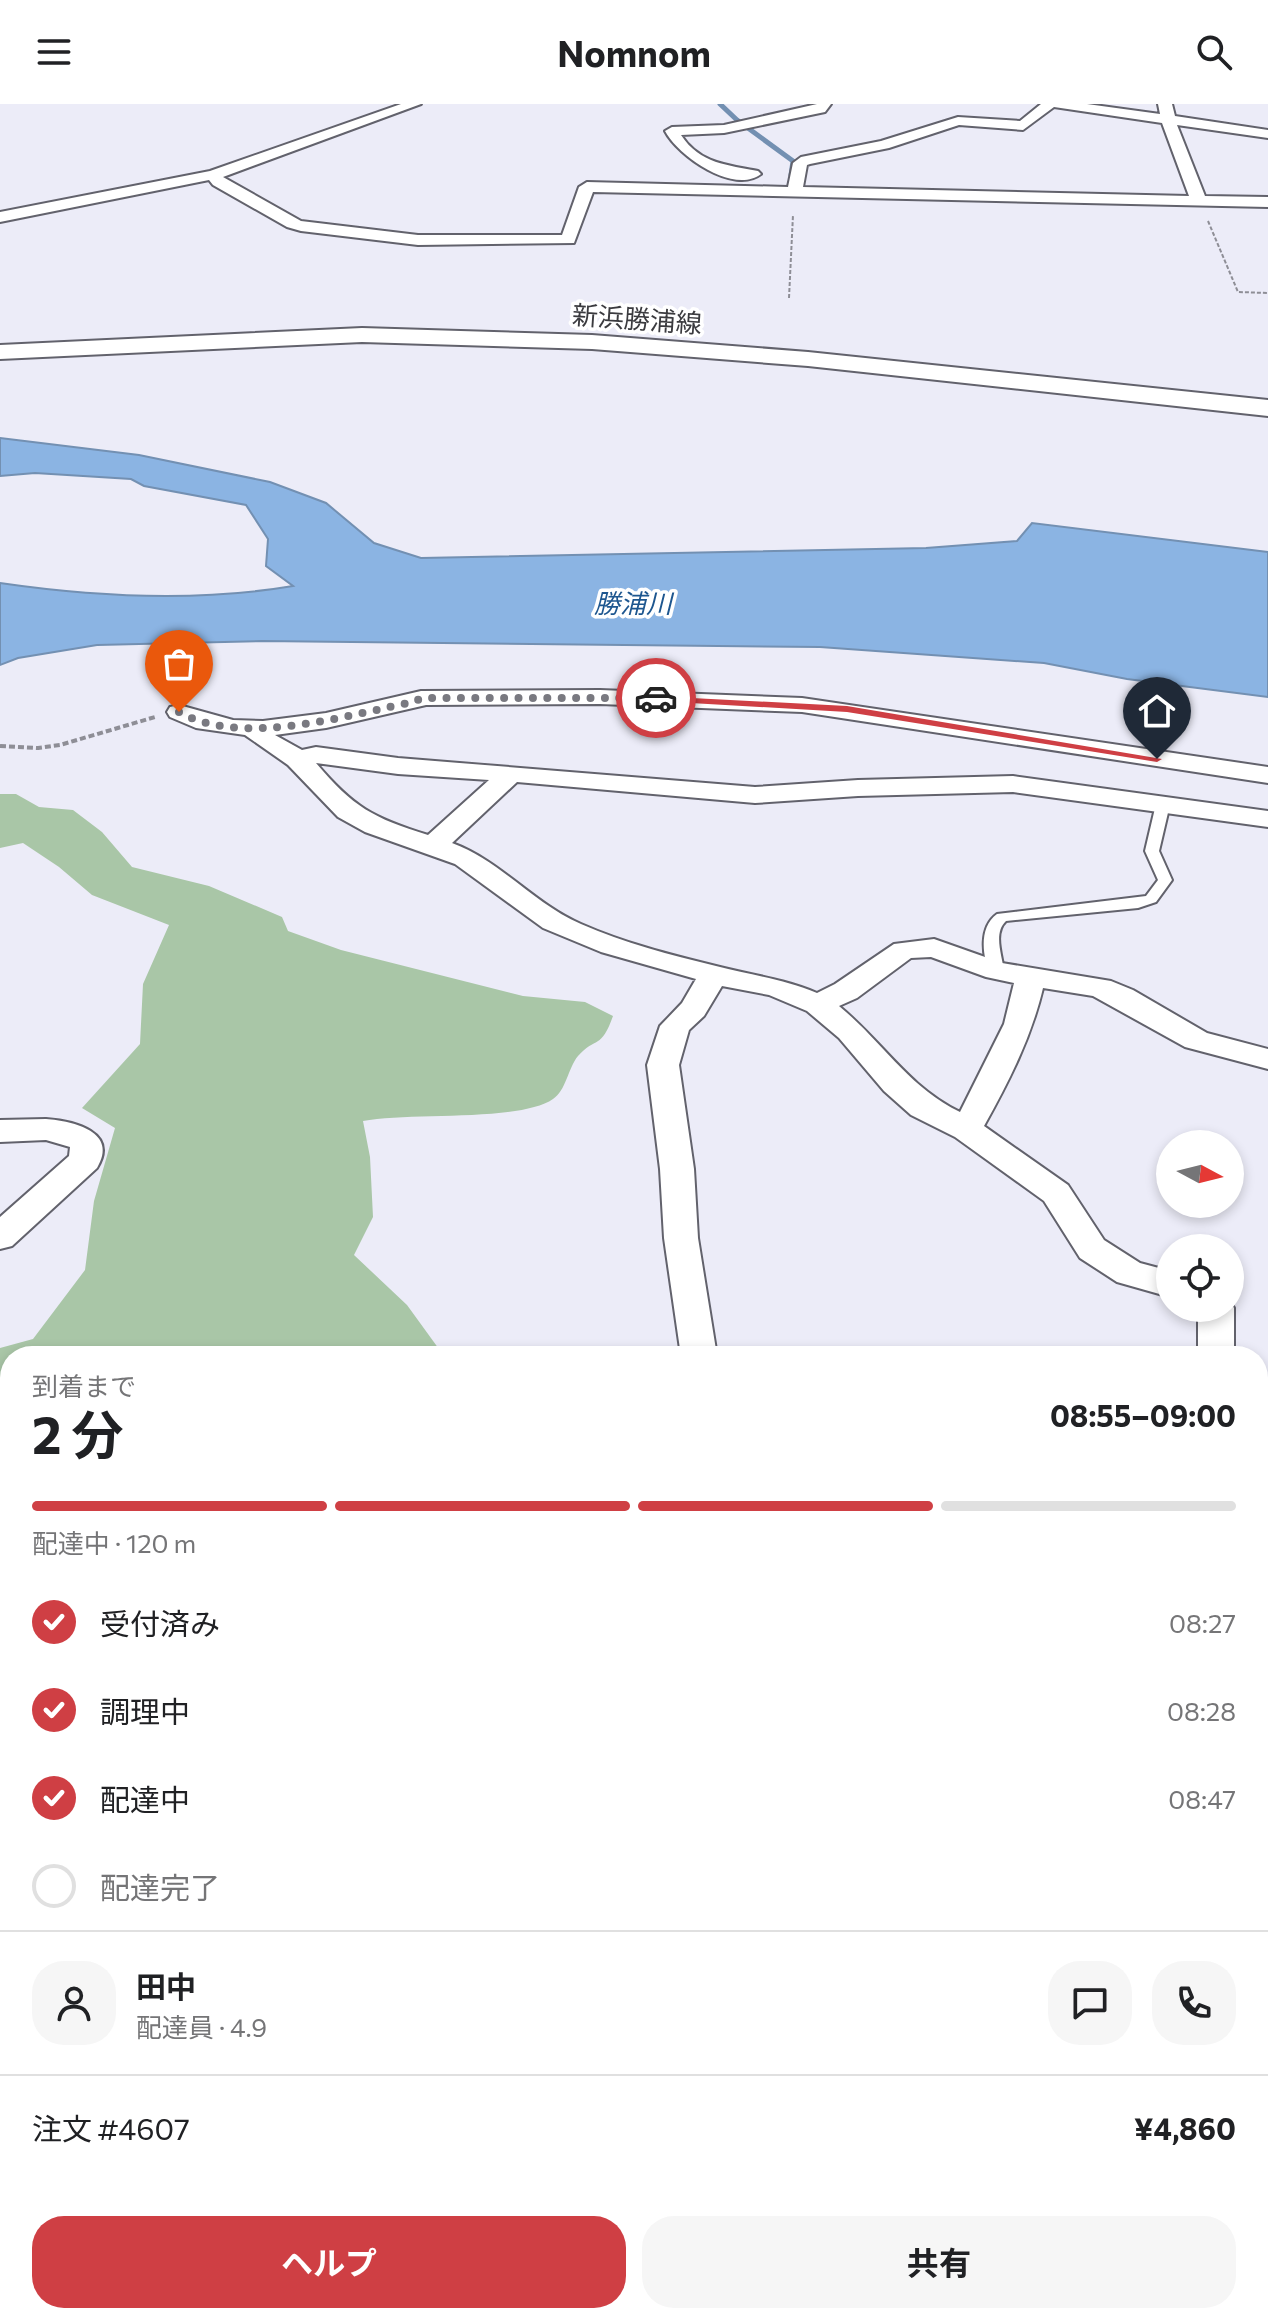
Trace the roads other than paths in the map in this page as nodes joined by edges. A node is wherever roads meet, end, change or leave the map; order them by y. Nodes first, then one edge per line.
1 (824, 104) edge
2 (1050, 104) edge
3 (1057, 104) edge
4 (407, 105) edge
5 (1166, 112) edge
6 (1268, 134) edge
7 (214, 175) junction
8 (787, 178) junction
9 (1199, 200) junction
10 (1268, 202) edge
11 (0, 217) edge
12 (0, 352) edge
13 (1268, 408) edge
14 (179, 712) road end
15 (252, 728) junction
16 (296, 759) junction
17 (511, 774) junction
18 (1268, 775) edge
19 (1163, 804) junction
20 (1268, 819) edge
21 (432, 846) junction
22 (996, 971) junction
23 (714, 975) junction
24 (1031, 975) junction
25 (818, 1004) junction
26 (1268, 1059) edge
27 (966, 1129) junction
28 (0, 1131) edge
29 (0, 1237) edge
30 (1156, 1280) edge
31 (1216, 1322) edge
32 (697, 1346) edge
33 (1216, 1346) edge

1 - 8 street
2 - 8 street
3 - 5 street
4 - 7 street
5 - 6 street
5 - 9 street
7 - 8 street
7 - 11 street
8 - 9 street
9 - 10 street
12 - 13 main road, 新浜勝浦線
14 - 15 street
15 - 16 street
15 - 18 street
16 - 17 street
16 - 21 street
17 - 19 street
17 - 21 street
19 - 20 street
19 - 22 lane
21 - 23 street
22 - 24 street
22 - 25 street
23 - 25 street
23 - 32 street
24 - 26 street
24 - 27 street
25 - 27 street
27 - 30 street
28 - 29 street
31 - 33 street

